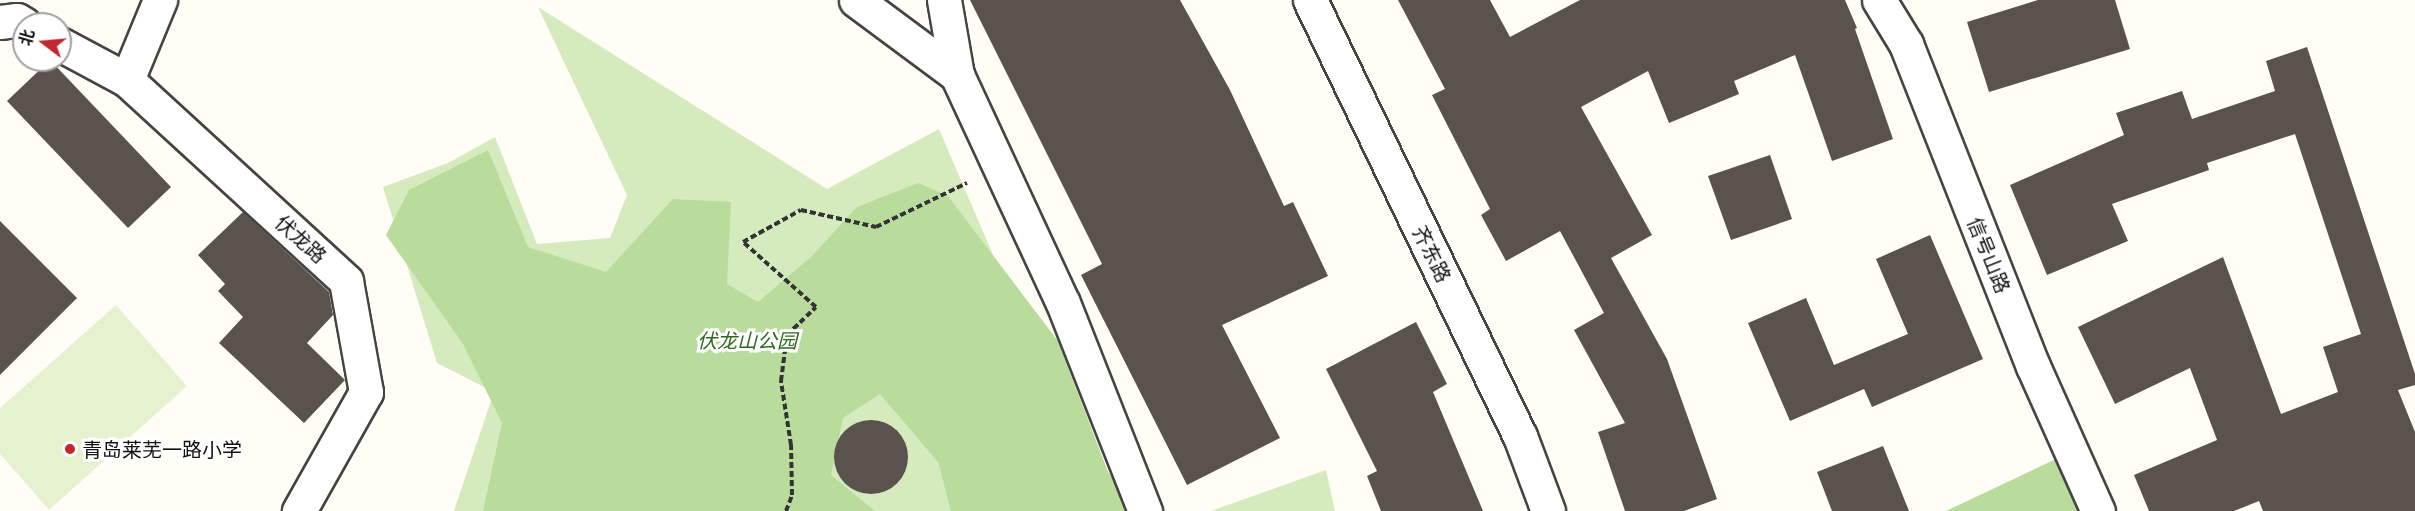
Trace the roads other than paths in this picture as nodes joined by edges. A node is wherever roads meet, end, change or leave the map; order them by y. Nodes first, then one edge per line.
1 (160, 0) edge
2 (856, 0) edge
3 (944, 0) edge
4 (1310, 0) edge
5 (1879, 0) edge
6 (72, 50) edge
7 (957, 75) junction
8 (127, 80) junction
9 (299, 511) edge
10 (1145, 511) edge
11 (1548, 511) edge
12 (2098, 511) edge

1 - 8 street
2 - 7 street
3 - 7 street
4 - 11 street, 齐东路
5 - 12 street, 信号山路
6 - 8 street, 伏龙路
7 - 10 street
8 - 9 street, 伏龙路

